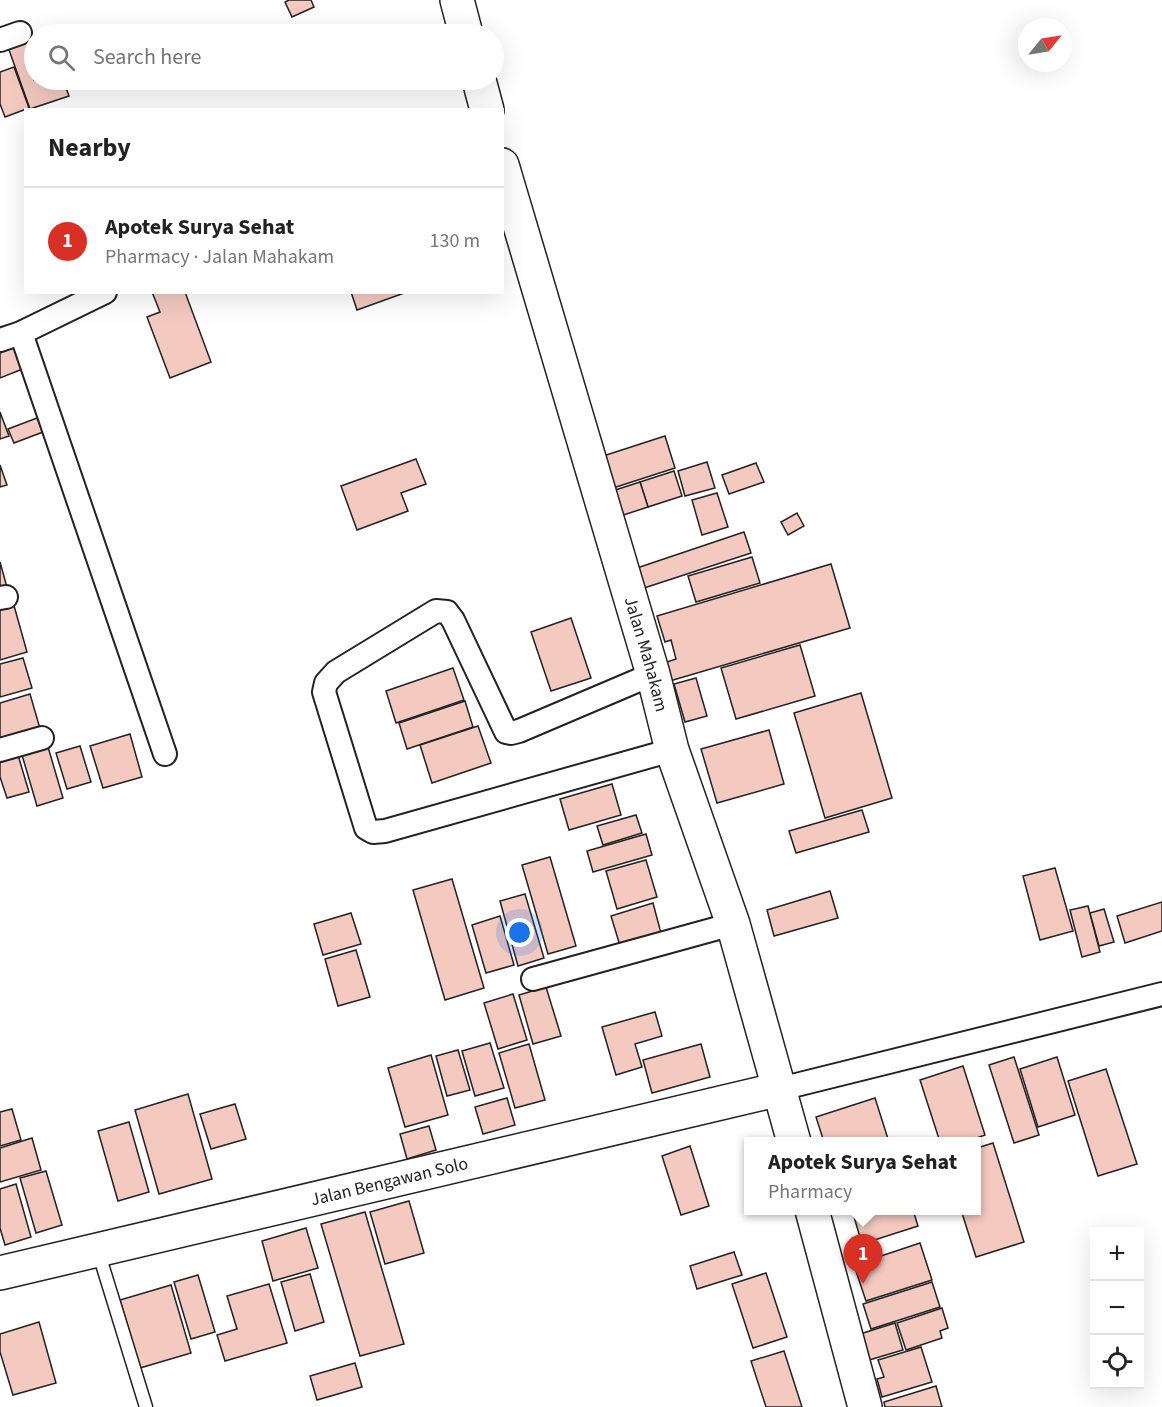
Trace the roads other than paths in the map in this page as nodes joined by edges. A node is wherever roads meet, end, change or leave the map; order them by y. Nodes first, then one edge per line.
1 (457, 0) edge
2 (463, 24) edge
3 (482, 90) edge
4 (486, 108) edge
5 (504, 172) edge
6 (101, 294) edge
7 (10, 337) edge
8 (653, 674) junction
9 (42, 738) dead end
10 (0, 750) edge
11 (672, 750) junction
12 (165, 754) dead end
13 (733, 924) junction
14 (533, 979) dead end
15 (1162, 994) edge
16 (780, 1089) junction
17 (793, 1137) edge
18 (814, 1215) edge
19 (98, 1250) junction
20 (2, 1267) edge
21 (147, 1407) edge
22 (865, 1407) edge

1 - 2 main road
3 - 4 main road
5 - 8 main road, Jalan Mahakam
6 - 7 street
7 - 12 street
8 - 11 main road, Jalan Mahakam
8 - 11 street
9 - 10 street
11 - 13 main road, Jalan Mahakam
13 - 14 street
13 - 16 main road, Jalan Mahakam
15 - 16 street
16 - 17 main road, Jalan Mahakam
16 - 19 main road, Jalan Bengawan Solo
18 - 22 main road
19 - 20 main road, Jalan Bengawan Solo
19 - 21 lane

